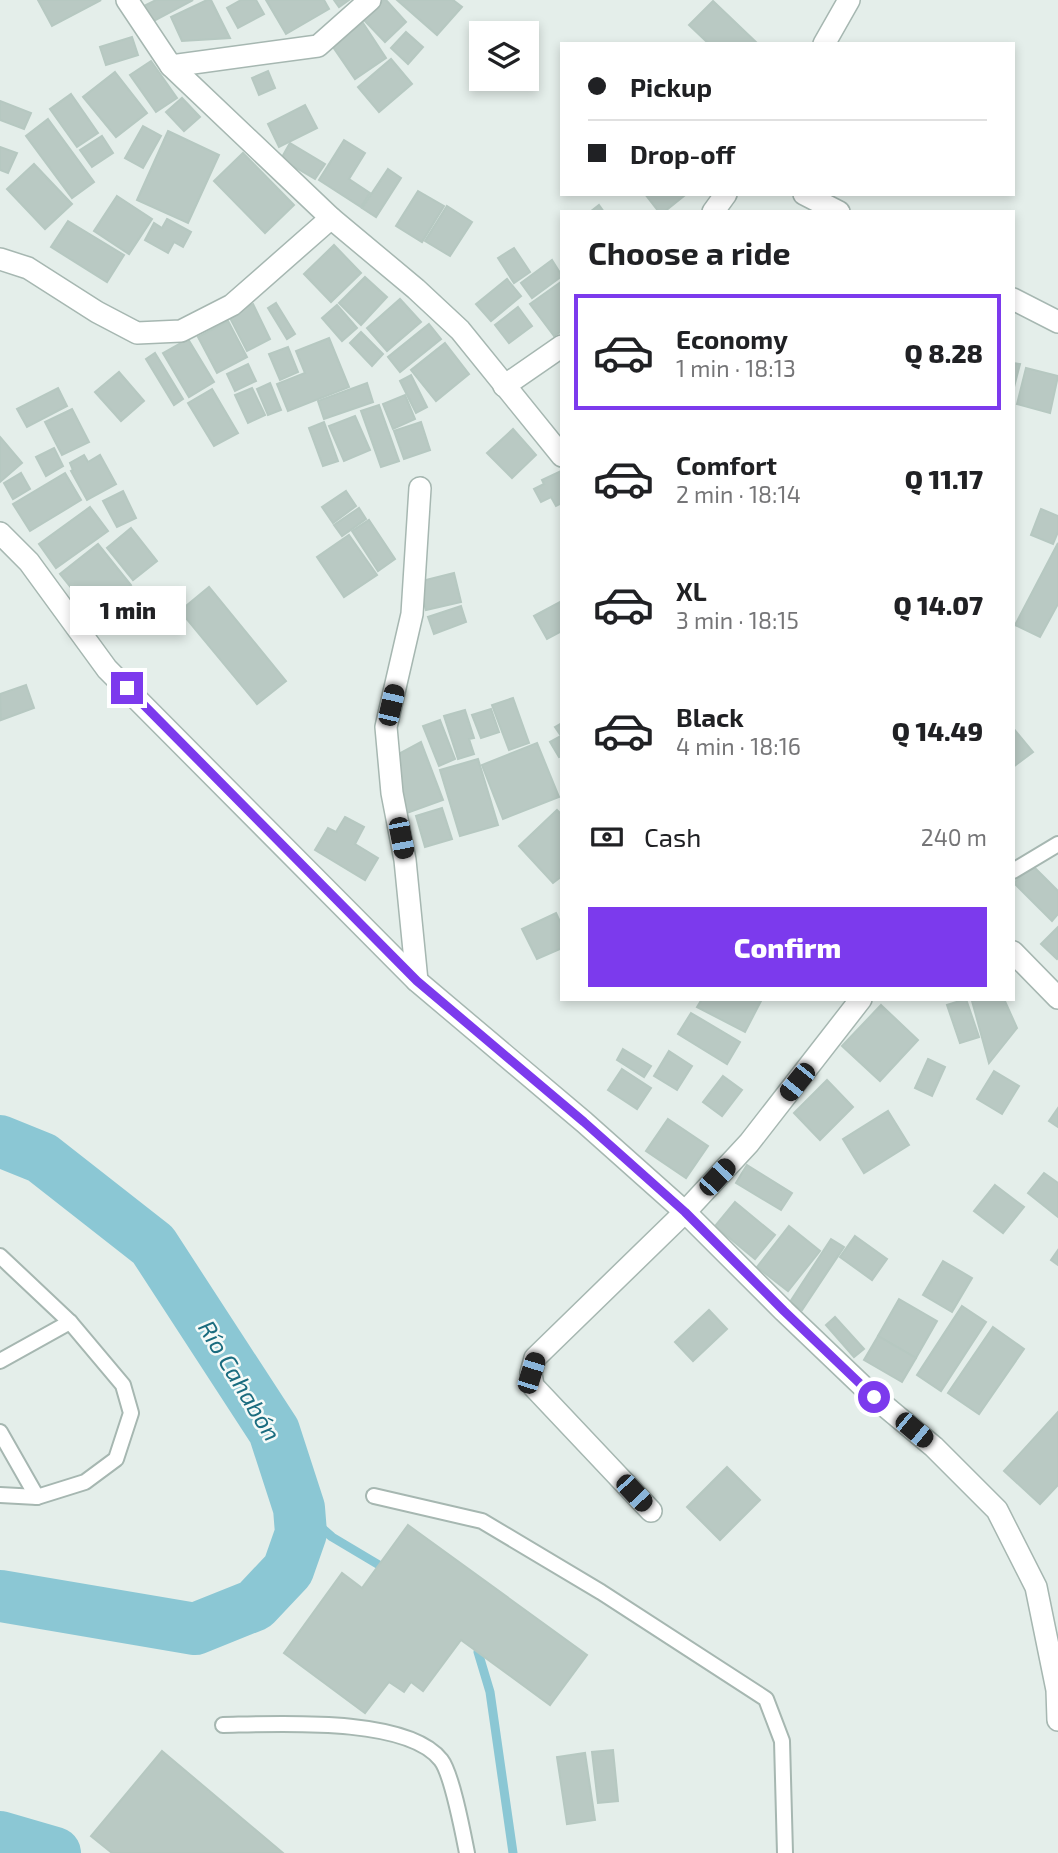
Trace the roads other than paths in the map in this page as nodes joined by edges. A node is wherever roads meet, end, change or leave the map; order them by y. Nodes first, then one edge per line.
1 (127, 0) edge
2 (370, 0) edge
3 (849, 0) edge
4 (825, 42) edge
5 (171, 66) junction
6 (808, 196) edge
7 (835, 210) edge
8 (331, 218) junction
9 (0, 259) edge
10 (1015, 300) edge
11 (1058, 322) edge
12 (560, 347) edge
13 (504, 386) junction
14 (560, 454) edge
15 (421, 488) dead end
16 (0, 533) edge
17 (1058, 844) edge
18 (1015, 870) edge
19 (1015, 954) edge
20 (417, 981) junction
21 (1058, 998) edge
22 (859, 1001) edge
23 (685, 1212) junction
24 (0, 1256) edge
25 (70, 1322) junction
26 (0, 1361) edge
27 (0, 1432) edge
28 (0, 1495) edge
29 (374, 1496) dead end
30 (37, 1497) junction
31 (651, 1511) dead end
32 (1058, 1720) edge
33 (223, 1725) dead end
34 (467, 1853) edge
35 (785, 1853) edge

1 - 5 street
2 - 5 street
3 - 4 street
5 - 8 street
6 - 7 street
8 - 9 street
8 - 13 street
10 - 11 street
12 - 13 street
13 - 14 street
15 - 20 street
16 - 20 street
17 - 18 lane
19 - 21 street
20 - 23 street
22 - 23 street
23 - 31 street
23 - 32 street
24 - 25 lane
25 - 26 lane
25 - 30 lane
27 - 30 lane
28 - 30 lane
29 - 35 lane
33 - 34 lane

